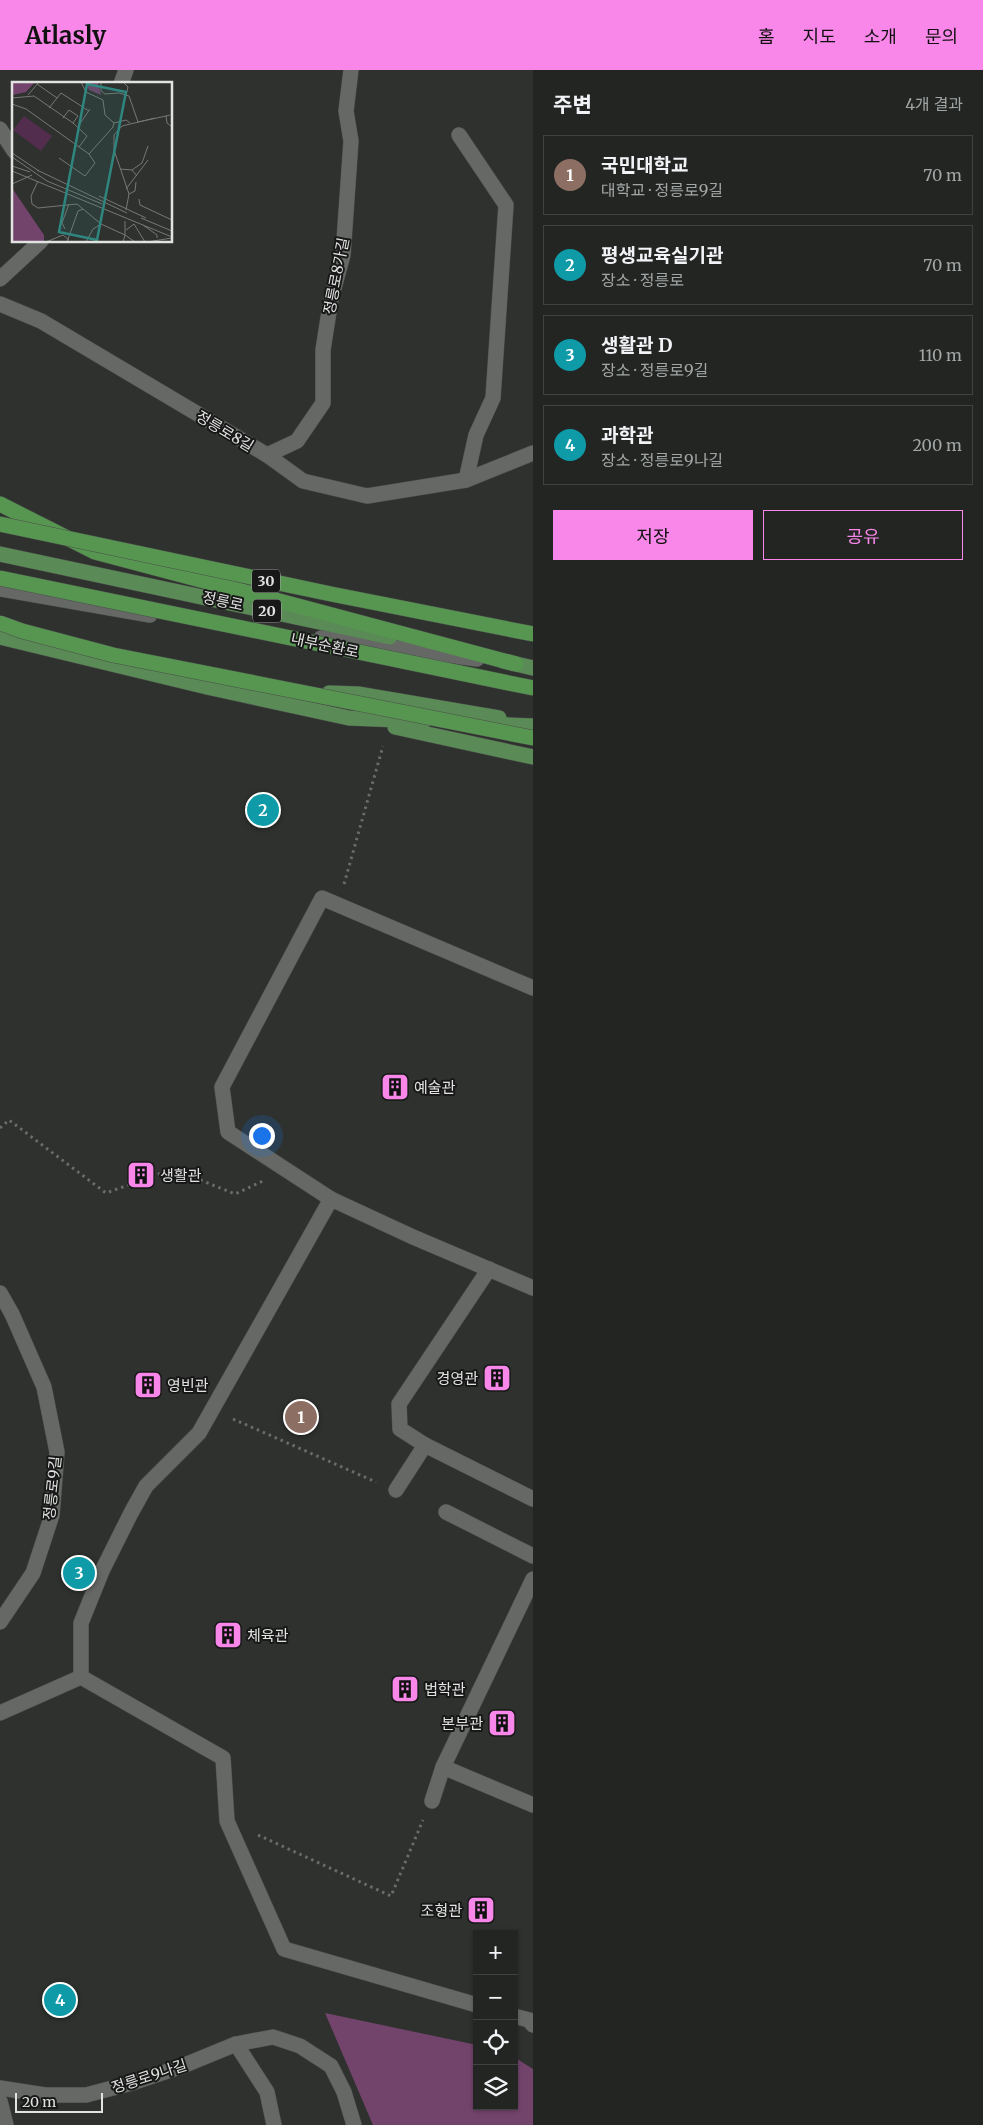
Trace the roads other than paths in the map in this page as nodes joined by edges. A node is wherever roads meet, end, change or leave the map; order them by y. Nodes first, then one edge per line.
1 (126, 70) edge
2 (351, 70) edge
3 (122, 82) edge
4 (0, 129) edge
5 (459, 135) dead end
6 (12, 148) edge
7 (40, 242) edge
8 (0, 279) edge
9 (0, 304) edge
10 (533, 454) edge
11 (267, 456) junction
12 (466, 480) junction
13 (0, 504) edge
14 (0, 524) edge
15 (0, 554) edge
16 (0, 578) edge
17 (0, 588) edge
18 (0, 623) edge
19 (533, 634) edge
20 (0, 637) edge
21 (516, 664) junction
22 (533, 668) edge
23 (207, 687) junction
24 (533, 688) edge
25 (349, 718) junction
26 (533, 725) edge
27 (533, 738) edge
28 (533, 757) edge
29 (533, 988) edge
30 (331, 1199) junction
31 (490, 1269) junction
32 (533, 1288) edge
33 (0, 1293) edge
34 (425, 1445) junction
35 (396, 1490) road end
36 (533, 1499) edge
37 (446, 1512) dead end
38 (533, 1556) edge
39 (533, 1579) edge
40 (0, 1622) edge
41 (80, 1677) junction
42 (0, 1713) edge
43 (443, 1767) junction
44 (432, 1801) road end
45 (533, 1805) edge
46 (473, 2004) edge
47 (518, 2017) edge
48 (533, 2025) edge
49 (236, 2044) junction
50 (0, 2088) edge
51 (0, 2101) edge
52 (6, 2125) edge
53 (274, 2125) edge
54 (354, 2125) edge

1 - 3 street
2 - 11 street, 정릉로8가길
4 - 6 street
5 - 12 street
7 - 8 street
9 - 11 street, 정릉로8길
10 - 12 street, 정릉로8길
11 - 12 street, 정릉로8길
13 - 21 highway, bridge
14 - 19 highway, 30, bridge
15 - 21 main road, 정릉로 / 20
16 - 24 highway, 내부순환로, bridge
17 - 21 street
18 - 27 highway, bridge
20 - 23 main road
21 - 22 main road, 정릉로 / 20
23 - 25 main road
23 - 26 main road
25 - 26 main road
25 - 28 main road
29 - 30 street
30 - 31 street
30 - 41 street
31 - 32 street
31 - 34 street
33 - 40 street, 정릉로9길
34 - 35 street
34 - 36 street
37 - 38 street
39 - 43 street
41 - 42 street
41 - 46 street
43 - 44 street
43 - 45 street
47 - 48 street
49 - 50 street, 정릉로9나길
49 - 53 street
49 - 54 street, 정릉로9나길
51 - 52 street

